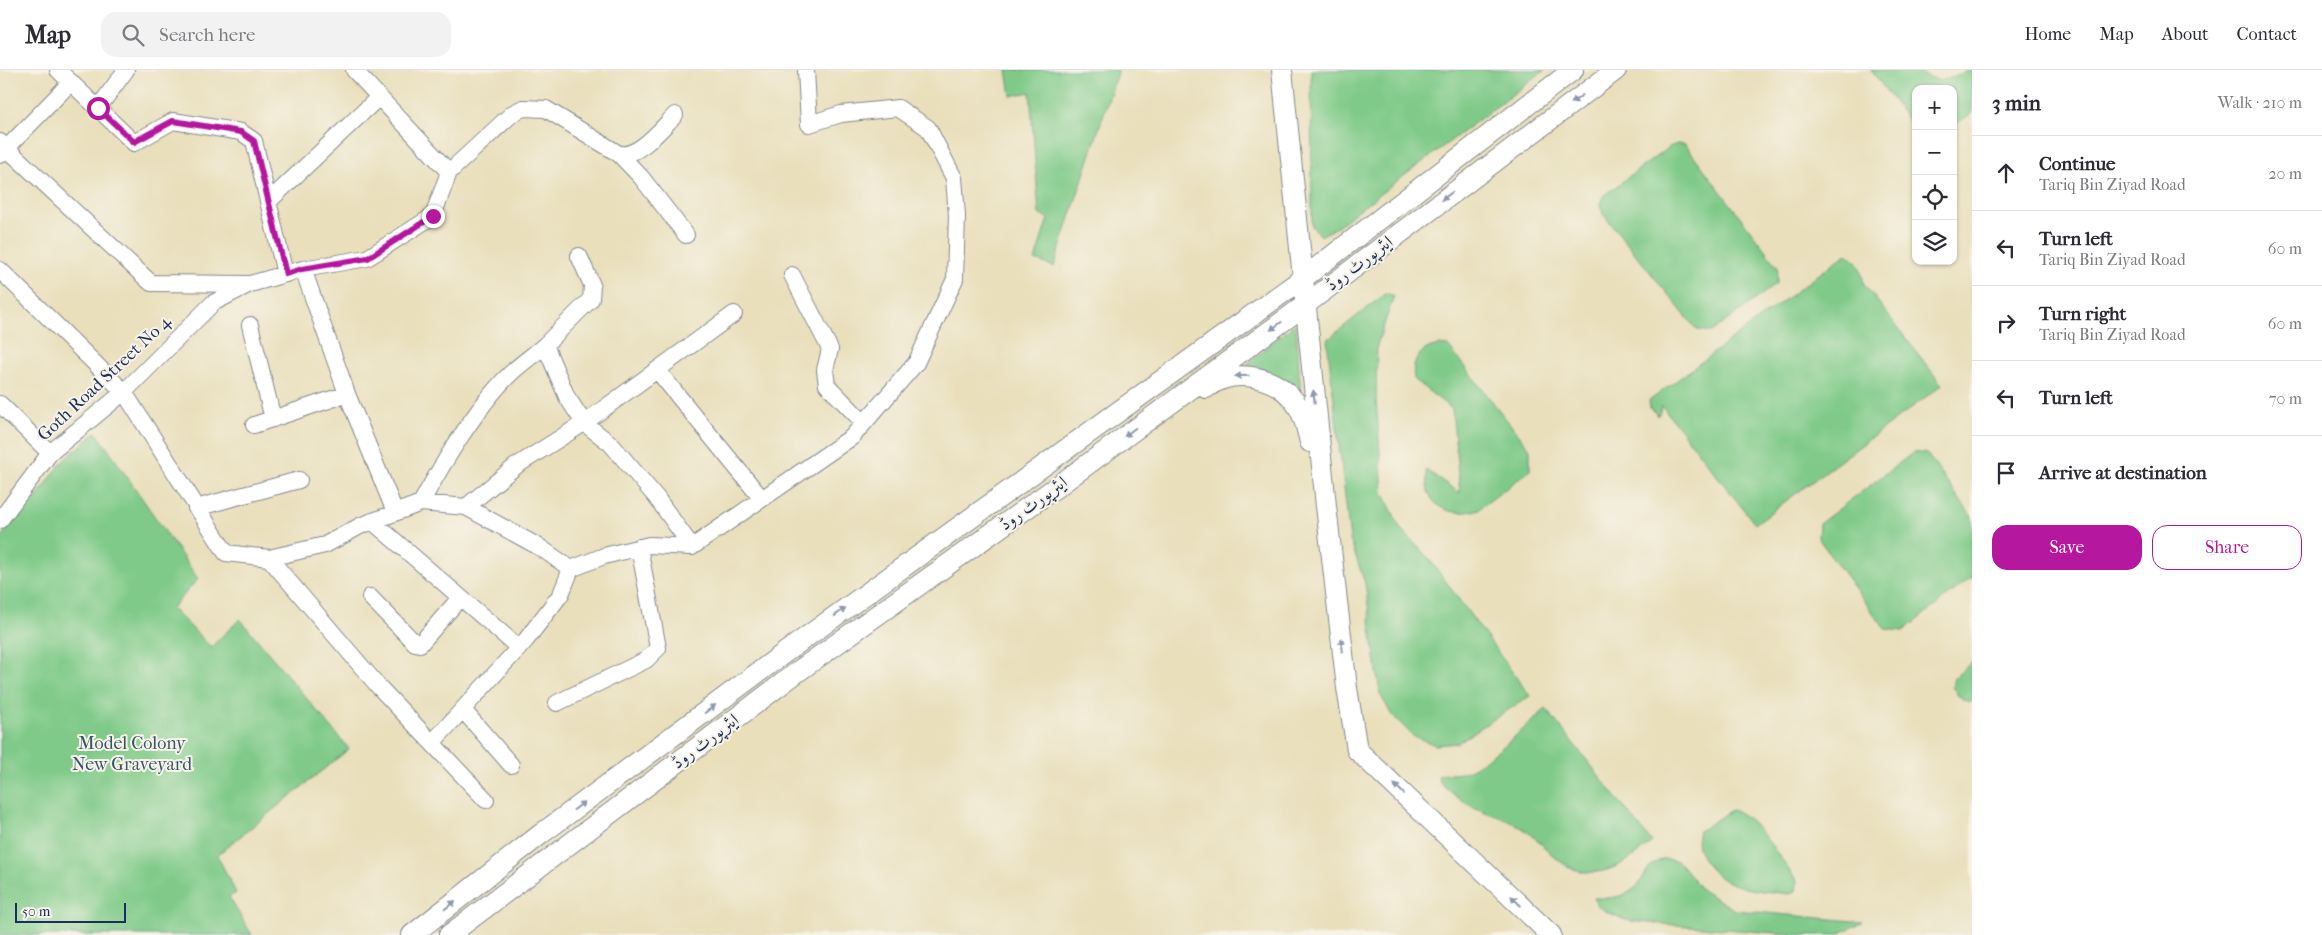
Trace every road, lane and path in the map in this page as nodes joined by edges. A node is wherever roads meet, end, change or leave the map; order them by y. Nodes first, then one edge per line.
1 (58, 70) edge
2 (126, 70) edge
3 (354, 70) edge
4 (806, 70) edge
5 (1282, 70) edge
6 (1573, 70) edge
7 (1616, 70) edge
8 (71, 82) junction
9 (379, 97) junction
10 (98, 108) junction
11 (675, 115) dead end
12 (2, 148) edge
13 (619, 154) junction
14 (448, 172) junction
15 (268, 202) junction
16 (686, 235) dead end
17 (579, 256) dead end
18 (302, 269) junction
19 (0, 270) edge
20 (286, 274) junction
21 (792, 275) dead end
22 (1302, 279) junction
23 (250, 284) junction
24 (1305, 306) junction
25 (734, 314) dead end
26 (250, 325) dead end
27 (545, 345) junction
28 (657, 370) junction
29 (124, 392) junction
30 (347, 394) junction
31 (0, 404) edge
32 (1150, 417) junction
33 (273, 419) junction
34 (584, 423) junction
35 (864, 423) junction
36 (254, 425) dead end
37 (50, 453) junction
38 (299, 480) dead end
39 (762, 499) junction
40 (421, 503) junction
41 (1326, 506) junction
42 (196, 508) junction
43 (466, 508) junction
44 (394, 512) junction
45 (2, 515) edge
46 (372, 521) junction
47 (692, 547) junction
48 (639, 548) junction
49 (270, 558) junction
50 (571, 569) junction
51 (370, 597) dead end
52 (460, 598) junction
53 (519, 648) junction
54 (557, 704) dead end
55 (463, 710) junction
56 (433, 742) junction
57 (511, 765) dead end
58 (486, 800) dead end
59 (412, 935) edge
60 (449, 935) edge
61 (1551, 935) edge

1 - 8 street
2 - 10 street
3 - 9 street
4 - 35 street
5 - 22 main road
6 - 22 main road, ایئرپورٹ روڈ
7 -> 24 main road, ایئرپورٹ روڈ
8 - 10 street
8 - 12 street
9 - 14 street
9 - 15 street
10 - 15 street
11 - 13 street
12 - 23 street
13 - 14 street
13 - 16 street
14 - 18 street
15 - 20 street
17 - 27 street
18 - 20 street
18 - 30 street
19 - 29 street
20 - 23 street
21 - 35 street
22 - 24 main road
59 -> 22 main road, ایئرپورٹ روڈ
23 - 29 street, Goth Road Street No 4
24 -> 32 main road, ایئرپورٹ روڈ
41 -> 24 main road
25 - 28 street
26 - 33 street
27 - 34 street
27 - 40 street
28 - 34 street
28 - 39 street
29 - 37 street, Goth Road Street No 4
29 - 42 street
30 - 33 street
30 - 44 street
31 - 37 street
41 -> 32 main road
32 -> 60 main road, ایئرپورٹ روڈ
33 - 36 street
34 - 43 street
34 - 47 street
35 - 39 street
37 - 45 street, Goth Road Street No 4
38 - 42 street
39 - 47 street
40 - 43 street
40 - 44 street
61 -> 41 main road
42 - 49 street
43 - 50 street
44 - 46 street
46 - 49 street
46 - 52 street
47 - 48 street
48 - 50 street
48 - 54 street
49 - 56 street
50 - 53 street
51 - 52 street
52 - 53 street
53 - 55 street
55 - 56 street
55 - 57 street
56 - 58 street

